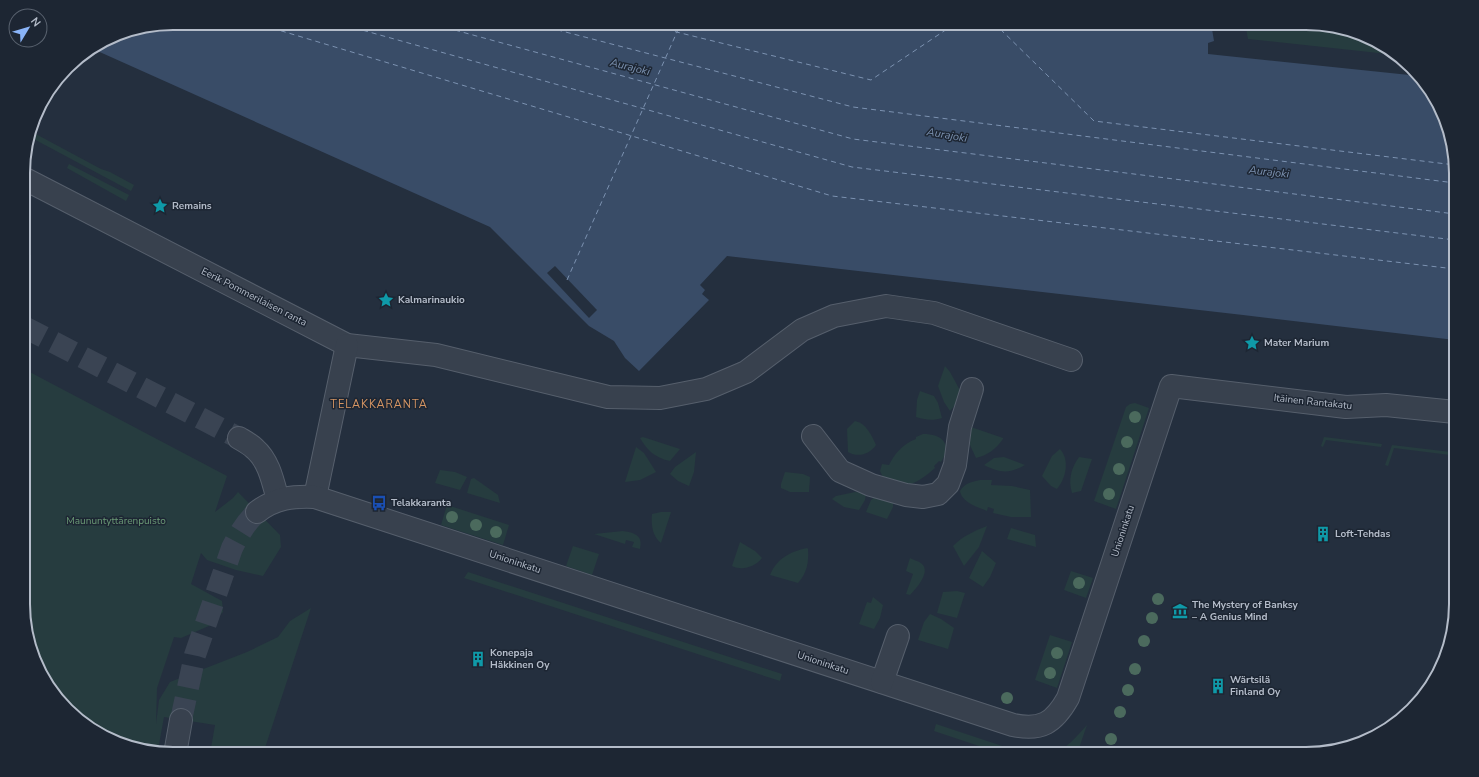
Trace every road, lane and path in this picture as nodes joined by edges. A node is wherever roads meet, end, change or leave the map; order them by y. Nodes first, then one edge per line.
1 (30, 182) edge
2 (347, 345) junction
3 (1071, 360) dead end
4 (1171, 386) joint
5 (972, 390) dead end
6 (1449, 411) edge
7 (813, 436) dead end
8 (239, 438) tunnel mouth
9 (315, 497) junction
10 (278, 500) junction
11 (257, 512) tunnel mouth
12 (898, 636) dead end
13 (882, 682) junction
14 (181, 720) tunnel mouth
15 (176, 747) edge

1 - 2 street, Eerik Pommerilaisen ranta
2 - 3 street
2 - 9 street
4 - 6 street, Itäinen Rantakatu
4 - 13 street, Unioninkatu
5 - 7 street
8 - 10 street
9 - 10 street, Unioninkatu
9 - 13 street, Unioninkatu
10 - 11 street, Unioninkatu
12 - 13 street
14 - 15 street

